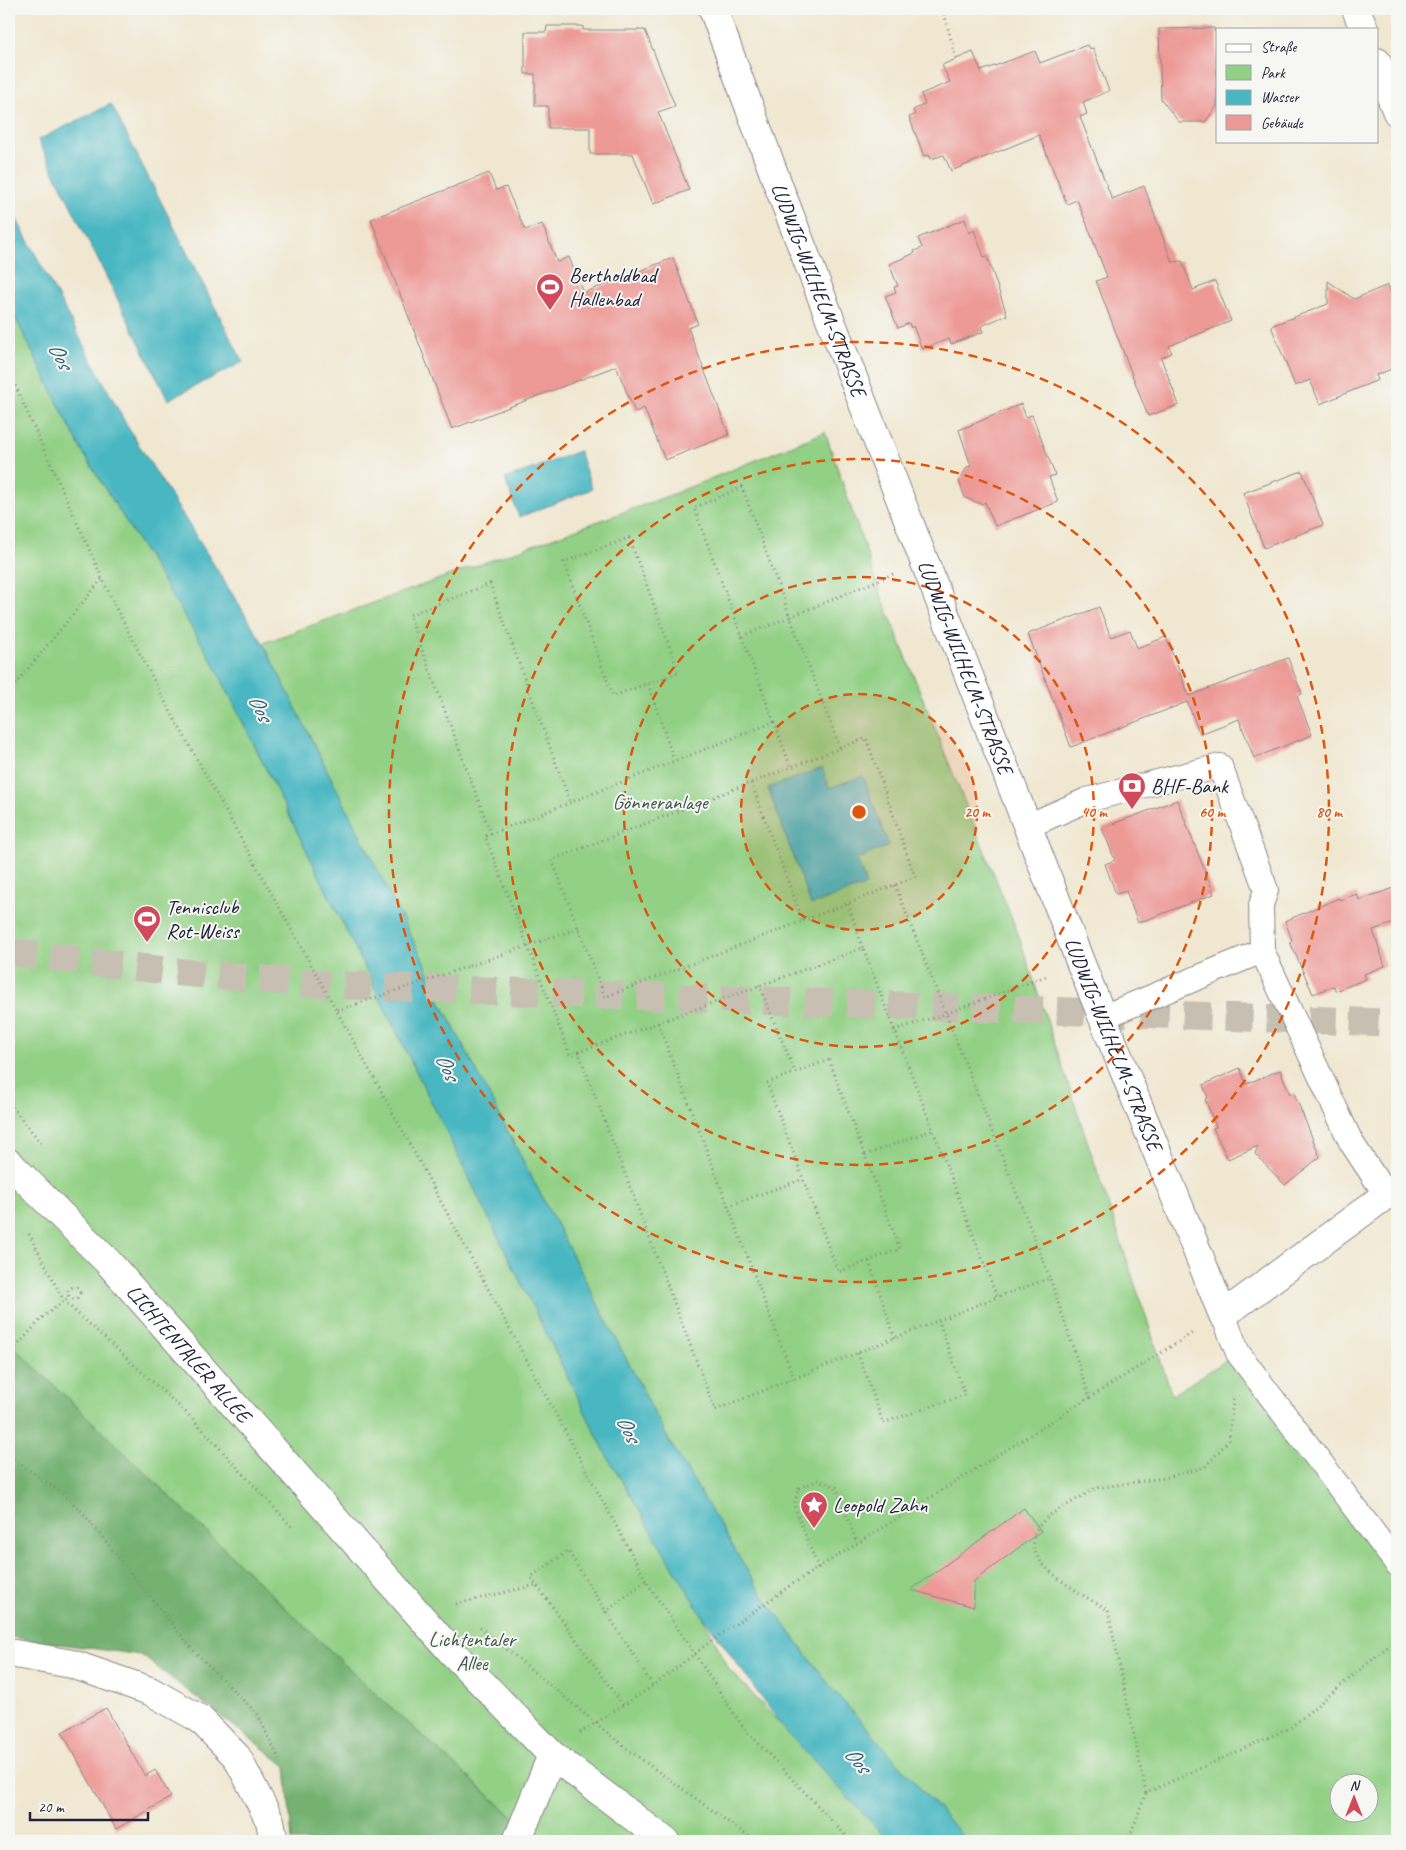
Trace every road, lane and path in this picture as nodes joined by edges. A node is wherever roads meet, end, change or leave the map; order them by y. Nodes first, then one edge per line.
1 (713, 9) edge
2 (944, 9) edge
3 (1356, 9) edge
4 (1364, 28) edge
5 (956, 59) dead end
6 (1378, 64) edge
7 (1397, 112) edge
8 (9, 372) edge
9 (926, 560) junction
10 (102, 579) junction
11 (790, 617) junction
12 (742, 636) junction
13 (648, 684) junction
14 (9, 692) edge
15 (774, 722) junction
16 (840, 748) junction
17 (674, 760) junction
18 (791, 768) junction
19 (751, 783) junction
20 (570, 802) junction
21 (1028, 826) junction
22 (491, 834) junction
23 (895, 885) junction
24 (848, 904) junction
25 (803, 921) junction
26 (579, 928) junction
27 (527, 947) junction
28 (863, 948) junction
29 (1262, 951) junction
30 (1081, 964) junction
31 (759, 985) junction
32 (337, 1010) junction
33 (945, 1014) junction
34 (1103, 1017) junction
35 (658, 1023) junction
36 (894, 1030) junction
37 (578, 1051) junction
38 (795, 1072) junction
39 (9, 1103) edge
40 (932, 1130) junction
41 (46, 1149) dead end
42 (865, 1155) junction
43 (9, 1163) edge
44 (802, 1179) junction
45 (1392, 1191) edge
46 (728, 1206) junction
47 (869, 1260) junction
48 (1050, 1278) junction
49 (997, 1297) junction
50 (68, 1298) junction
51 (1223, 1315) junction
52 (939, 1321) junction
53 (895, 1338) junction
54 (858, 1353) junction
55 (9, 1354) edge
56 (1256, 1376) junction
57 (794, 1379) junction
58 (1090, 1399) junction
59 (9, 1456) edge
60 (857, 1543) junction
61 (1397, 1564) edge
62 (818, 1568) junction
63 (646, 1582) junction
64 (536, 1585) junction
65 (460, 1611) dead end
66 (605, 1612) junction
67 (475, 1624) dead end
68 (1397, 1639) edge
69 (9, 1653) edge
70 (694, 1654) junction
71 (653, 1686) junction
72 (623, 1705) junction
73 (594, 1723) junction
74 (552, 1755) junction
75 (279, 1768) dead end
76 (1146, 1793) junction
77 (274, 1841) edge
78 (517, 1841) edge
79 (665, 1841) edge
80 (755, 1841) edge
81 (851, 1841) edge
82 (1128, 1841) edge

1 - 9 street, LUDWIG-WILHELM-STRASSE
2 - 5 path
3 - 4 street
6 - 7 street
8 - 10 path
9 - 11 path
9 - 21 street, LUDWIG-WILHELM-STRASSE
10 - 14 path
10 - 32 path
11 - 12 path
11 - 12 path
11 - 16 path
12 - 15 path
13 - 13 path
13 - 17 path
15 - 17 path
15 - 18 path
16 - 18 path
16 - 23 path
17 - 20 path
18 - 19 path
19 - 25 path
19 - 26 path
20 - 22 path
20 - 22 path
21 - 29 lane
21 - 30 street, LUDWIG-WILHELM-STRASSE
22 - 27 path
23 - 24 path
23 - 33 path
24 - 25 path
24 - 28 path
25 - 26 path
26 - 27 path
27 - 32 path, bridge
27 - 37 path
28 - 31 path
28 - 36 path
29 - 34 lane
29 - 45 lane
30 - 33 path
30 - 34 street, LUDWIG-WILHELM-STRASSE
31 - 35 path
31 - 38 path
32 - 63 path
33 - 36 path
33 - 48 path
34 - 51 street, LUDWIG-WILHELM-STRASSE
35 - 37 path
35 - 46 path
36 - 40 path
37 - 57 path
38 - 42 path
38 - 44 path
39 - 41 path
40 - 42 path
40 - 49 path
42 - 47 path
43 - 74 street, LICHTENTALER ALLEE
44 - 46 path
44 - 47 path
45 - 51 street
46 - 57 path
47 - 53 path
48 - 49 path
48 - 58 path
49 - 52 path
50 - 50 path
50 - 55 path
51 - 56 lane
51 - 58 path
52 - 53 path
52 - 54 path
53 - 54 path
54 - 57 path
56 - 61 lane
56 - 76 path
58 - 60 path
59 - 75 path
60 - 62 path
60 - 62 path
62 - 70 path
63 - 66 path
63 - 70 path
64 - 65 path
64 - 66 path
64 - 72 path
66 - 71 path
67 - 73 path
68 - 76 path
69 - 77 street
70 - 71 path
70 - 81 path
71 - 72 path
72 - 73 path
73 - 74 path
73 - 80 path
74 - 78 street
74 - 79 street, LICHTENTALER ALLEE
76 - 82 path

